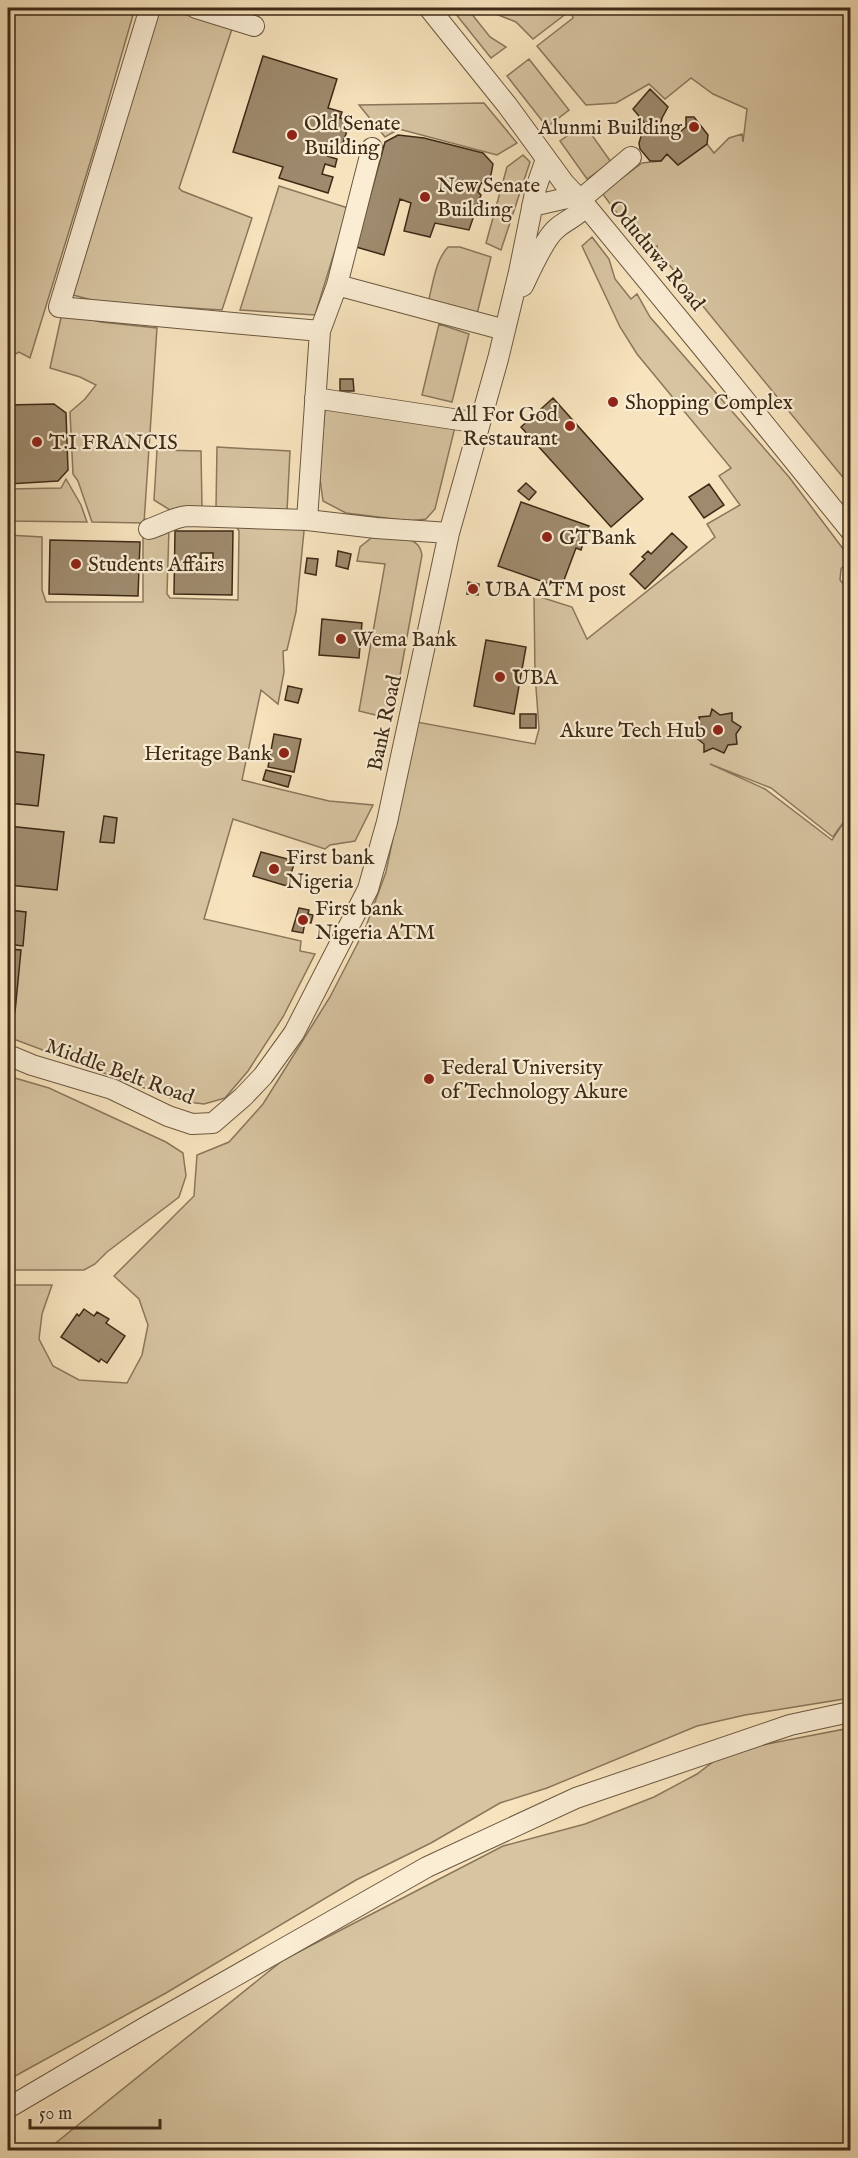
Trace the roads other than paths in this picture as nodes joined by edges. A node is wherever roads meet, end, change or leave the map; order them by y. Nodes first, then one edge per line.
1 (150, 8) edge
2 (196, 8) edge
3 (429, 8) edge
4 (254, 26) dead end
5 (372, 148) dead end
6 (630, 158) dead end
7 (546, 159) junction
8 (581, 201) junction
9 (532, 206) junction
10 (337, 285) junction
11 (505, 330) junction
12 (320, 331) junction
13 (315, 398) junction
14 (479, 423) junction
15 (307, 520) junction
16 (149, 529) dead end
17 (850, 530) edge
18 (449, 533) junction
19 (8, 1056) edge
20 (243, 1097) joint
21 (850, 1712) edge
22 (8, 2109) edge

1 - 12 street
2 - 4 street
3 - 7 street, Oduduwa Road
5 - 10 street
6 - 8 street, Bank Road
7 - 8 street, Oduduwa Road
7 - 9 street, Bank Road
8 - 9 street
8 - 11 street, Bank Road
8 - 17 street, Oduduwa Road
9 - 11 street, Bank Road
10 - 11 street
10 - 12 street
11 - 14 street, Bank Road
12 - 13 street
13 - 14 street
13 - 15 street
14 - 18 street, Bank Road
15 - 16 street
15 - 18 street
18 - 20 street, Bank Road
19 - 20 street, Middle Belt Road
21 - 22 street

